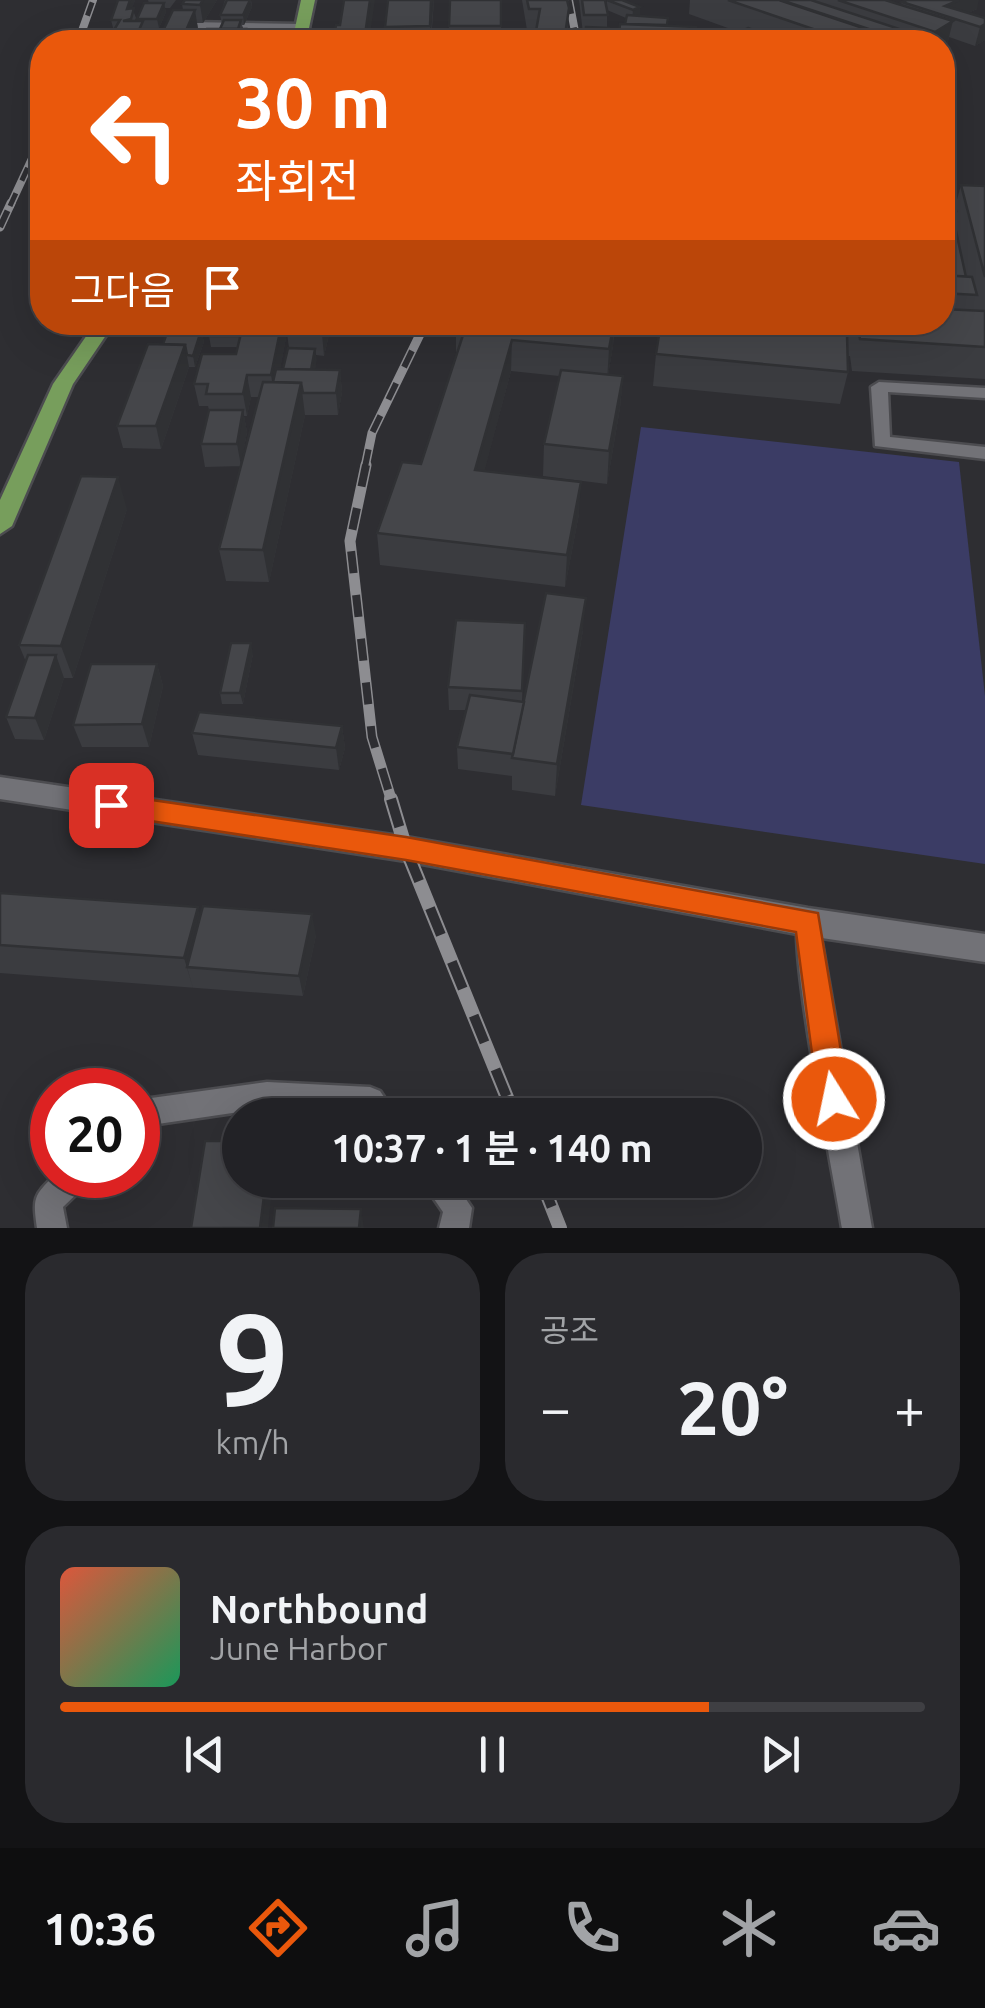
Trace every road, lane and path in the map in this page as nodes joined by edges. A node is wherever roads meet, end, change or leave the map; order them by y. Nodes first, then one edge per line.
1 (308, 0) edge
2 (189, 26) edge
3 (239, 30) edge
4 (302, 30) edge
5 (97, 335) edge
6 (985, 393) edge
7 (985, 453) edge
8 (0, 526) edge
9 (0, 788) edge
10 (808, 922) junction
11 (985, 948) edge
12 (245, 1098) edge
13 (329, 1098) edge
14 (222, 1101) edge
15 (160, 1110) edge
16 (52, 1198) edge
17 (450, 1198) edge
18 (52, 1228) edge
19 (454, 1228) edge
20 (857, 1228) edge

1 - 4 main road
2 - 3 street
5 - 8 main road
6 - 7 lane
9 - 10 street
10 - 11 street
10 - 20 lane
12 - 13 lane
14 - 15 lane
16 - 18 lane
17 - 19 lane

